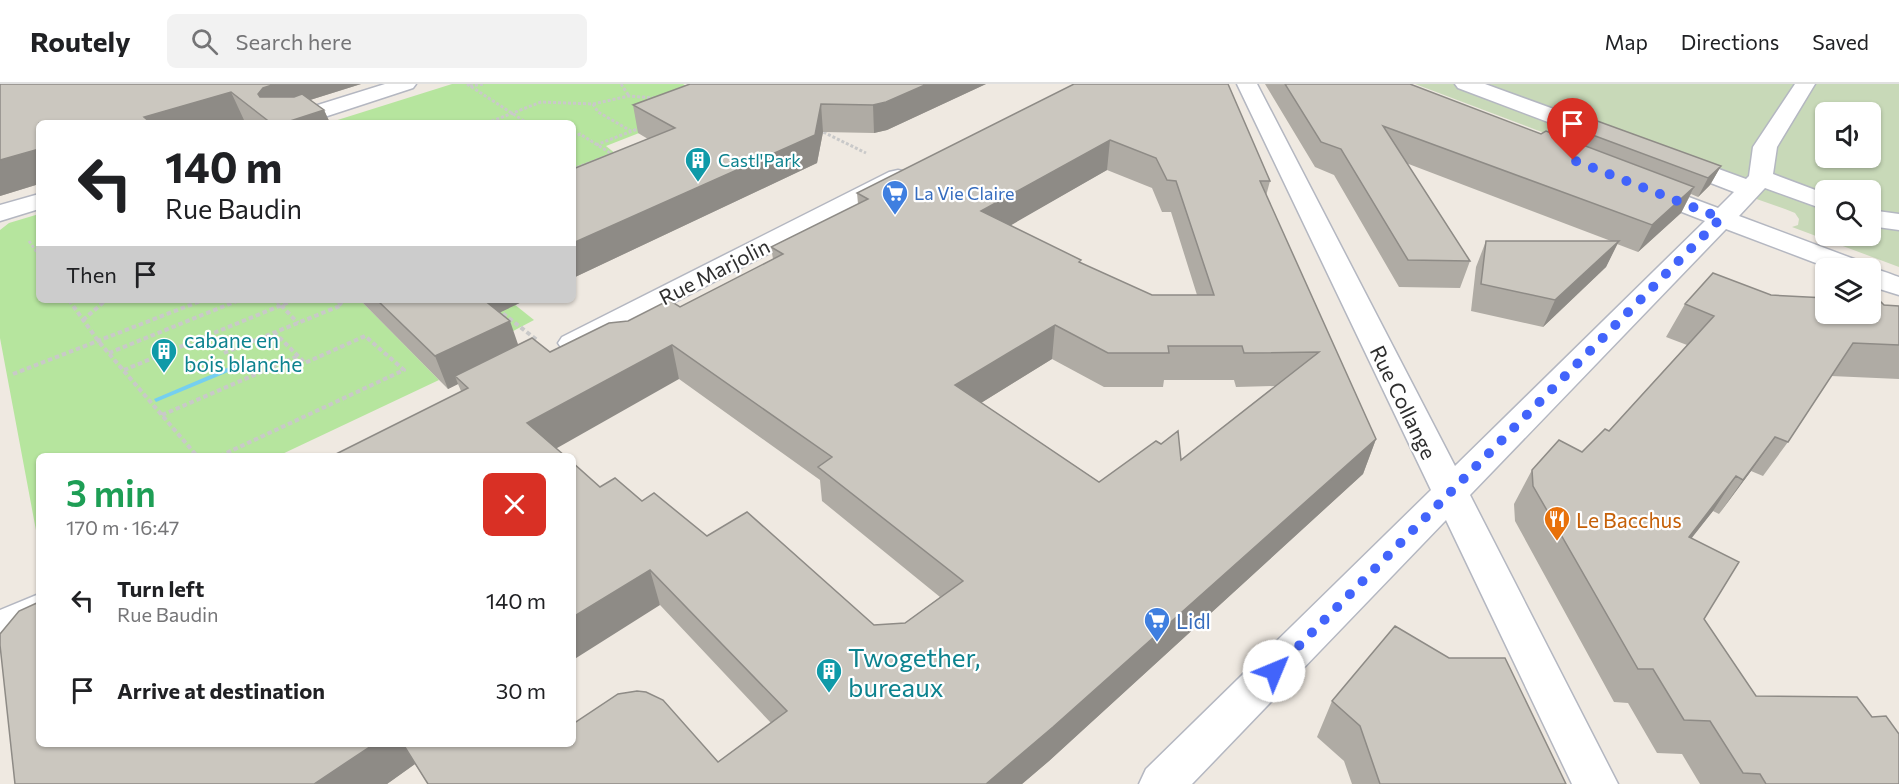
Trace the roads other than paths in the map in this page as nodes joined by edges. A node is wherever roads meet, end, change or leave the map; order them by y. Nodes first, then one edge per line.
1 (406, 84) edge
2 (1247, 84) edge
3 (1465, 84) edge
4 (1805, 84) edge
5 (1512, 91) edge
6 (293, 120) edge
7 (1627, 144) edge
8 (1649, 152) edge
9 (913, 169) edge
10 (1627, 182) edge
11 (1751, 189) junction
12 (1815, 201) edge
13 (36, 202) edge
14 (0, 213) edge
15 (1721, 218) junction
16 (1881, 220) edge
17 (1899, 222) edge
18 (1826, 258) edge
19 (1881, 280) edge
20 (1899, 287) edge
21 (554, 352) edge
22 (1449, 493) junction
23 (36, 610) edge
24 (0, 628) edge
25 (1162, 784) edge
26 (1594, 784) edge

1 - 6 street
2 - 22 street, Rue Collange
3 - 5 street
4 - 11 street
5 - 7 street
8 - 11 street
9 - 21 street, Rue Marjolin
10 - 15 street
11 - 12 street
11 - 15 street
13 - 14 street
15 - 18 street
15 - 22 street
16 - 17 street
19 - 20 street
22 - 25 street
22 - 26 street, Rue Collange
23 - 24 street

